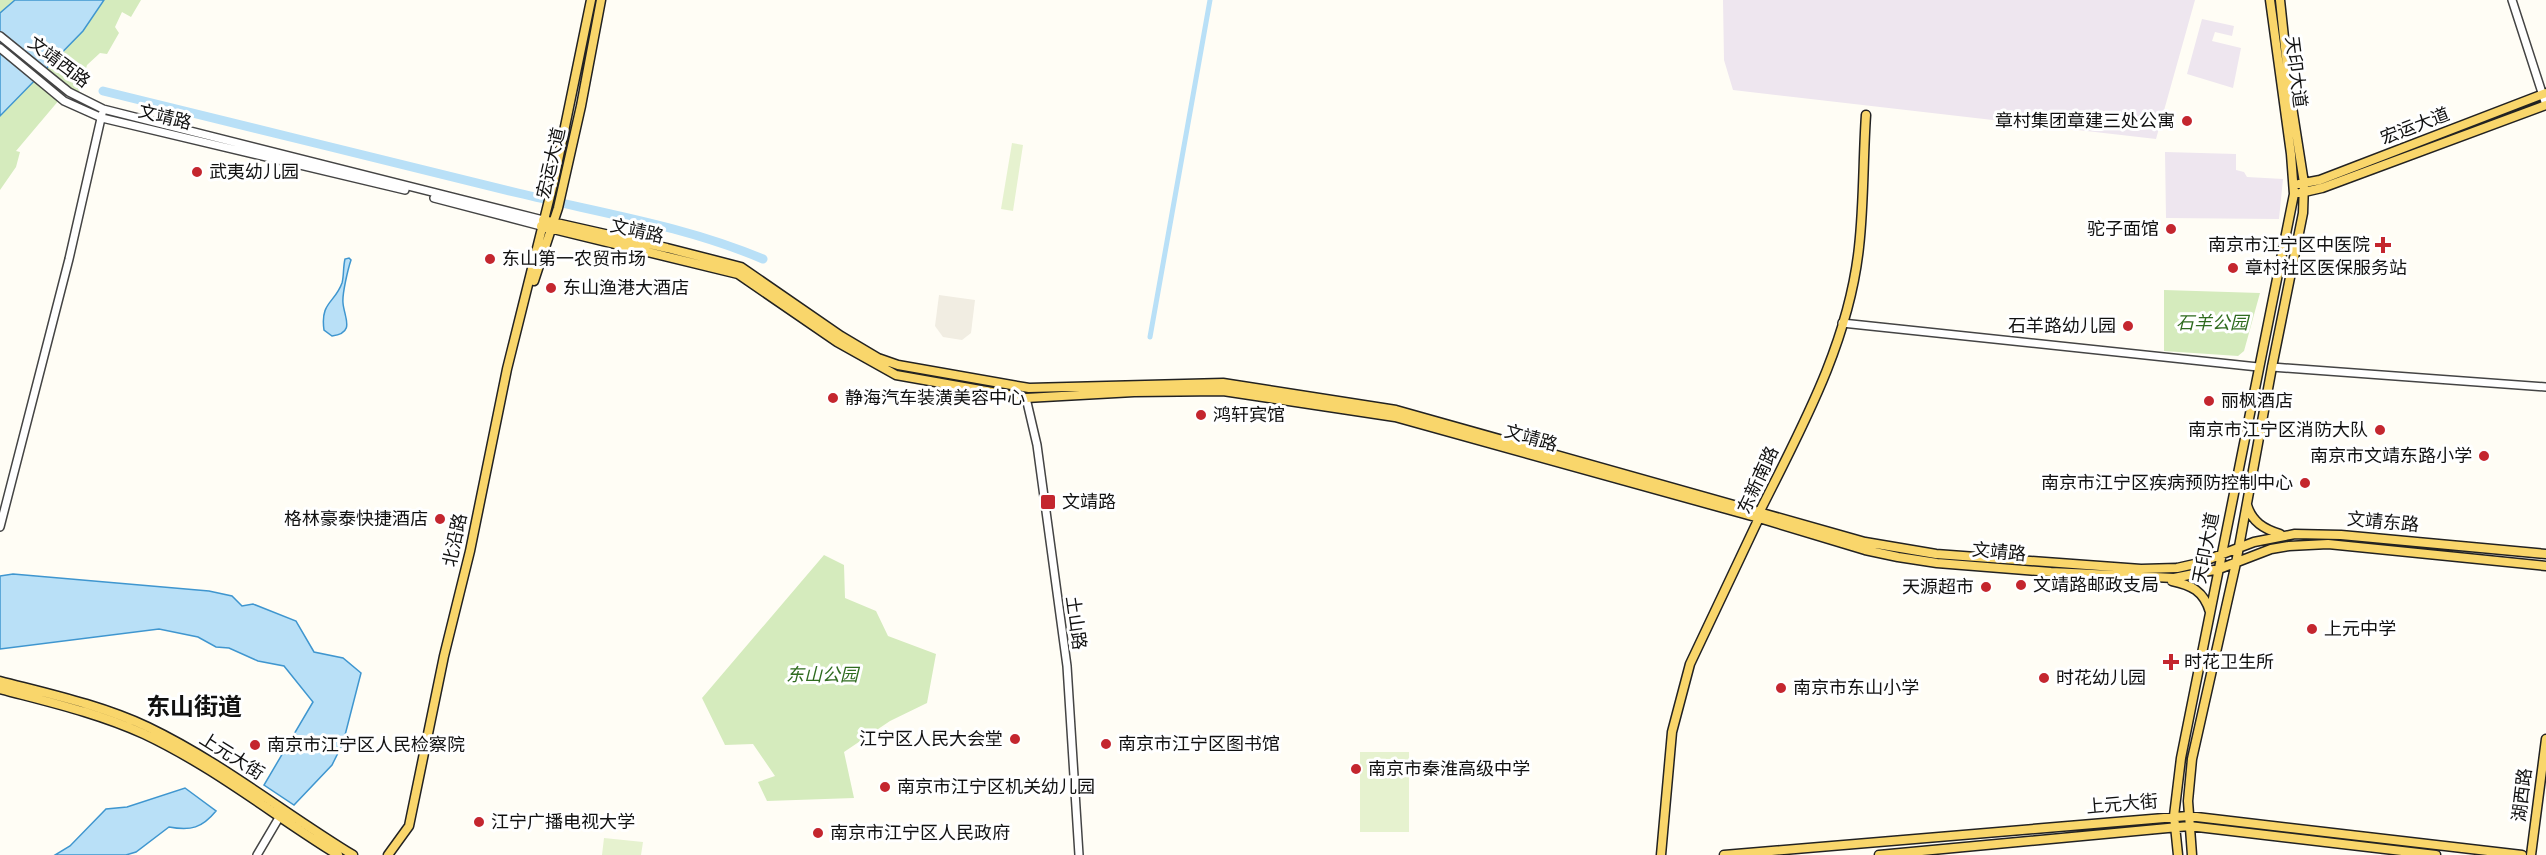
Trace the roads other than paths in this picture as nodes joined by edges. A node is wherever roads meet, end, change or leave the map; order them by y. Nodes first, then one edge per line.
1 (591, 0) edge
2 (601, 0) edge
3 (2270, 0) edge
4 (2280, 0) edge
5 (2512, 0) edge
6 (0, 36) edge
7 (0, 48) edge
8 (2284, 79) junction
9 (2544, 94) edge
10 (2546, 106) edge
11 (103, 109) junction
12 (1866, 115) dead end
13 (102, 118) junction
14 (2305, 188) junction
15 (2294, 190) junction
16 (542, 223) junction
17 (552, 225) junction
18 (1842, 323) junction
19 (518, 330) junction
20 (2258, 367) junction
21 (2271, 367) junction
22 (2546, 387) edge
23 (1026, 398) junction
24 (2247, 504) junction
25 (1760, 515) junction
26 (0, 527) edge
27 (2284, 535) junction
28 (2239, 548) junction
29 (2546, 554) edge
30 (2221, 555) junction
31 (2236, 563) junction
32 (2546, 566) edge
33 (2219, 569) junction
34 (2159, 578) junction
35 (2211, 614) junction
36 (0, 681) edge
37 (0, 689) edge
38 (2546, 739) edge
39 (280, 816) junction
40 (2174, 816) junction
41 (2188, 816) junction
42 (2175, 826) junction
43 (2189, 826) junction
44 (303, 829) junction
45 (257, 855) edge
46 (338, 855) edge
47 (353, 855) edge
48 (388, 855) edge
49 (1079, 855) edge
50 (1660, 855) edge
51 (1724, 855) edge
52 (1879, 855) edge
53 (2178, 855) edge
54 (2192, 855) edge
55 (2436, 855) edge
56 (2519, 855) edge
57 (2531, 855) edge

1 - 16 main road, 宏运大道
2 - 17 main road, 宏运大道
3 - 8 main road, 天印大道
4 - 8 main road, 天印大道
5 - 9 street
6 - 11 street, 文靖西路
7 - 13 street, 文靖路
8 - 14 main road, 天印大道
8 - 15 main road, 天印大道
9 - 10 street
9 - 14 main road, 宏运大道
10 - 14 main road, 宏运大道
11 - 13 street
11 - 16 street, 文靖路
12 - 18 main road, 东新南路
13 - 16 street, 文靖路
13 - 26 street
14 - 15 main road, 宏运大道
14 - 21 main road, 天印大道
15 - 20 main road, 天印大道
16 - 17 main road, 文靖路
16 - 19 main road, 北沿路
17 - 19 main road, 宏运大道
17 - 23 main road, 文靖路
17 - 25 main road, 文靖路
18 - 20 street
18 - 25 main road, 东新南路
19 - 48 main road, 北沿路
20 - 30 main road, 天印大道
21 - 22 street
21 - 24 main road, 天印大道
23 - 25 main road, 文靖路
23 - 49 street, 土山路
24 - 27 main road
24 - 28 main road, 天印大道
25 - 30 main road, 文靖路
25 - 34 main road, 文靖路
25 - 50 main road, 东新南路
27 - 28 main road, 文靖东路
27 - 29 main road, 文靖东路
28 - 30 main road, 文靖东路
28 - 31 main road, 天印大道
30 - 33 main road, 天印大道
31 - 32 main road, 文靖东路
31 - 33 main road, 文靖路
31 - 41 main road, 天印大道
33 - 34 main road, 文靖路
33 - 35 main road, 天印大道
34 - 35 main road
35 - 40 main road, 天印大道
36 - 44 main road, 上元大街
37 - 39 main road, 上元大街
38 - 57 main road, 湖西路
39 - 44 main road, 上元大街
39 - 45 street
40 - 41 main road, 上元大街
40 - 42 main road, 天印大道
40 - 51 main road, 上元大街
41 - 43 main road, 天印大道
41 - 56 main road, 上元大街
42 - 43 main road, 上元大街
42 - 52 main road, 上元大街
42 - 53 main road, 天印大道
43 - 54 main road, 天印大道
43 - 55 main road, 上元大街
44 - 46 main road
44 - 47 main road

